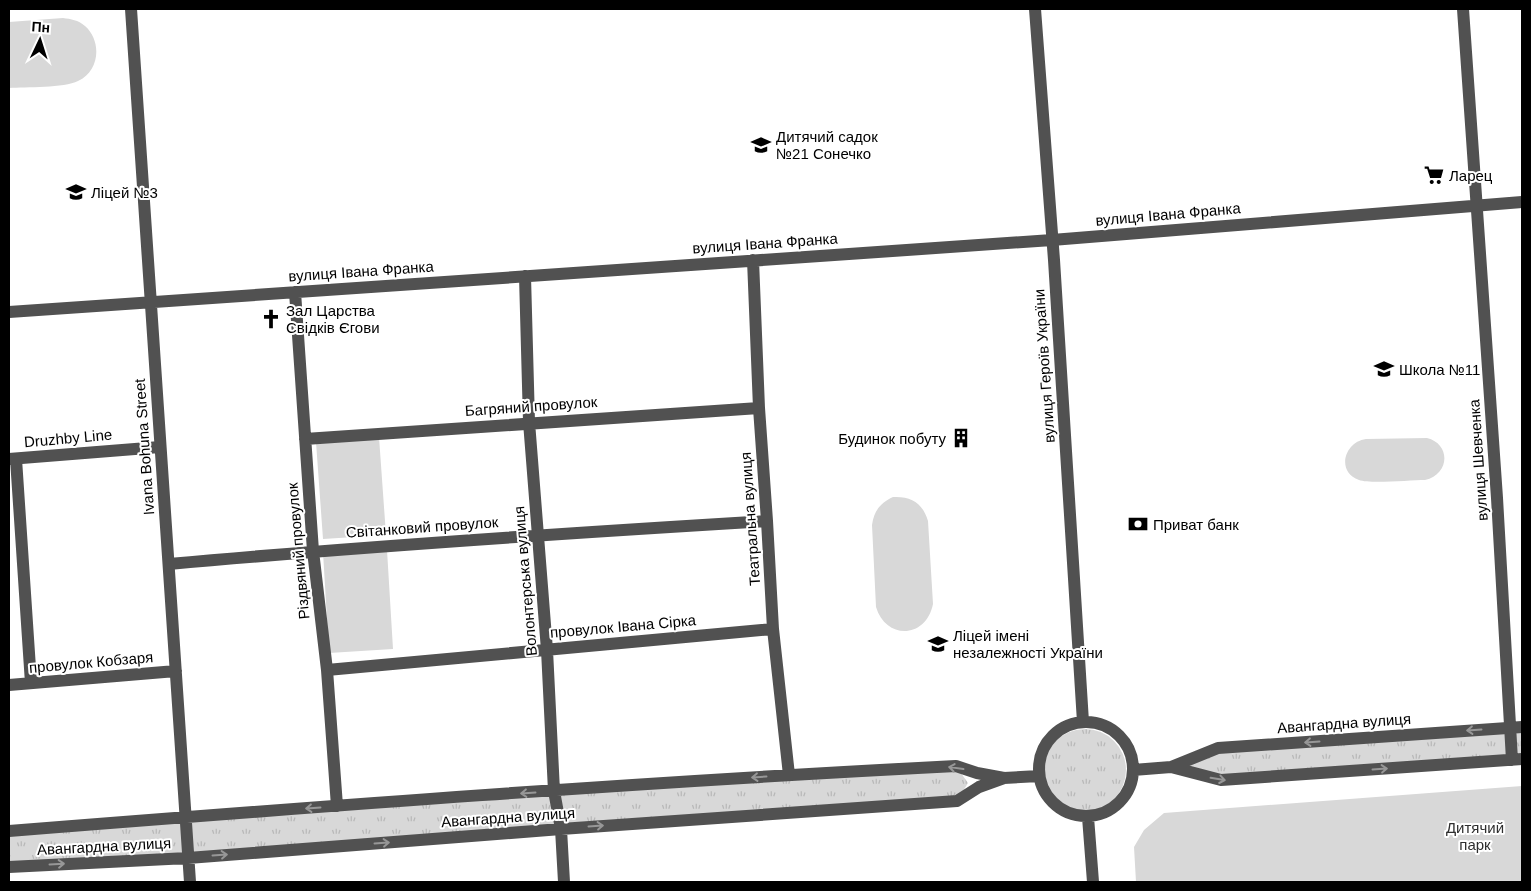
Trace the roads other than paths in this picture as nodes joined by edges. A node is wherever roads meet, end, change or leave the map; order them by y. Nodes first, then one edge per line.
1 (131, 9) edge
2 (1035, 9) edge
3 (1463, 9) edge
4 (1522, 202) edge
5 (1477, 205) junction
6 (1052, 240) junction
7 (753, 260) junction
8 (526, 276) junction
9 (295, 292) junction
10 (151, 302) junction
11 (9, 312) edge
12 (759, 408) junction
13 (529, 422) junction
14 (305, 438) junction
15 (160, 447) junction
16 (12, 459) edge
17 (767, 521) junction
18 (537, 535) junction
19 (312, 551) junction
20 (168, 564) junction
21 (773, 629) junction
22 (547, 650) junction
23 (327, 670) junction
24 (176, 671) junction
25 (30, 683) junction
26 (9, 685) edge
27 (1083, 722) junction
28 (1516, 727) edge
29 (1517, 759) edge
30 (1171, 767) junction
31 (1133, 770) junction
32 (789, 774) junction
33 (1039, 776) junction
34 (1004, 778) junction
35 (554, 791) junction
36 (338, 806) junction
37 (1088, 816) junction
38 (186, 817) junction
39 (561, 829) junction
40 (9, 832) edge
41 (188, 858) junction
42 (9, 867) edge
43 (190, 882) edge
44 (564, 882) edge
45 (1093, 882) edge

1 - 10 street, Ivana Bohuna Street
2 - 6 street, вулиця Героїв України
3 - 5 street, вулиця Шевченка
4 - 5 street, вулиця Івана Франка
5 - 6 street, вулиця Івана Франка
5 - 28 street, вулиця Шевченка
6 - 7 street, вулиця Івана Франка
6 - 27 street, вулиця Героїв України
7 - 8 street, вулиця Івана Франка
7 - 12 street, Театральна вулиця
8 - 9 street, вулиця Івана Франка
8 - 13 street, Волонтерська вулиця
9 - 10 street, вулиця Івана Франка
9 - 14 street, Різдвяний провулок
10 - 11 street, вулиця Івана Франка
10 - 15 street, Ivana Bohuna Street
12 - 13 street, Багряний провулок
12 - 17 street, Театральна вулиця
13 - 14 street, Багряний провулок
13 - 18 street, Волонтерська вулиця
14 - 19 street, Різдвяний провулок
15 - 16 street, Druzhby Line
15 - 20 street, Ivana Bohuna Street
16 - 25 street
17 - 18 street, Світанковий провулок
17 - 21 street, Театральна вулиця
18 - 19 street, Світанковий провулок
18 - 22 street, Волонтерська вулиця
19 - 20 street, Світанковий провулок
19 - 23 street, Різдвяний провулок
20 - 24 street, Ivana Bohuna Street
21 - 22 street, провулок Івана Сірка
21 - 32 street, Театральна вулиця
22 - 23 street, провулок Івана Сірка
22 - 35 street, Волонтерська вулиця
23 - 36 street, Різдвяний провулок
24 - 25 street, провулок Кобзаря
24 - 38 street, Ivana Bohuna Street
25 - 26 street, провулок Кобзаря
27 - 31 street
27 - 33 street
28 - 29 street, вулиця Шевченка
28 -> 30 street, Авангардна вулиця
30 -> 29 street, Авангардна вулиця
30 - 31 street, Авангардна вулиця
31 - 37 street
34 -> 32 street, Авангардна вулиця
32 -> 35 street, Авангардна вулиця
33 - 34 street, Авангардна вулиця
33 - 37 street
39 -> 34 street, Авангардна вулиця
35 -> 36 street, Авангардна вулиця
35 - 39 street, Волонтерська вулиця
36 -> 38 street, Авангардна вулиця
37 - 45 street
38 - 40 street, Авангардна вулиця
38 - 41 street, Ivana Bohuna Street
41 -> 39 street, Авангардна вулиця
39 - 44 street, Волонтерська вулиця
42 -> 41 street, Авангардна вулиця
41 - 43 street, Ivana Bohuna Street

